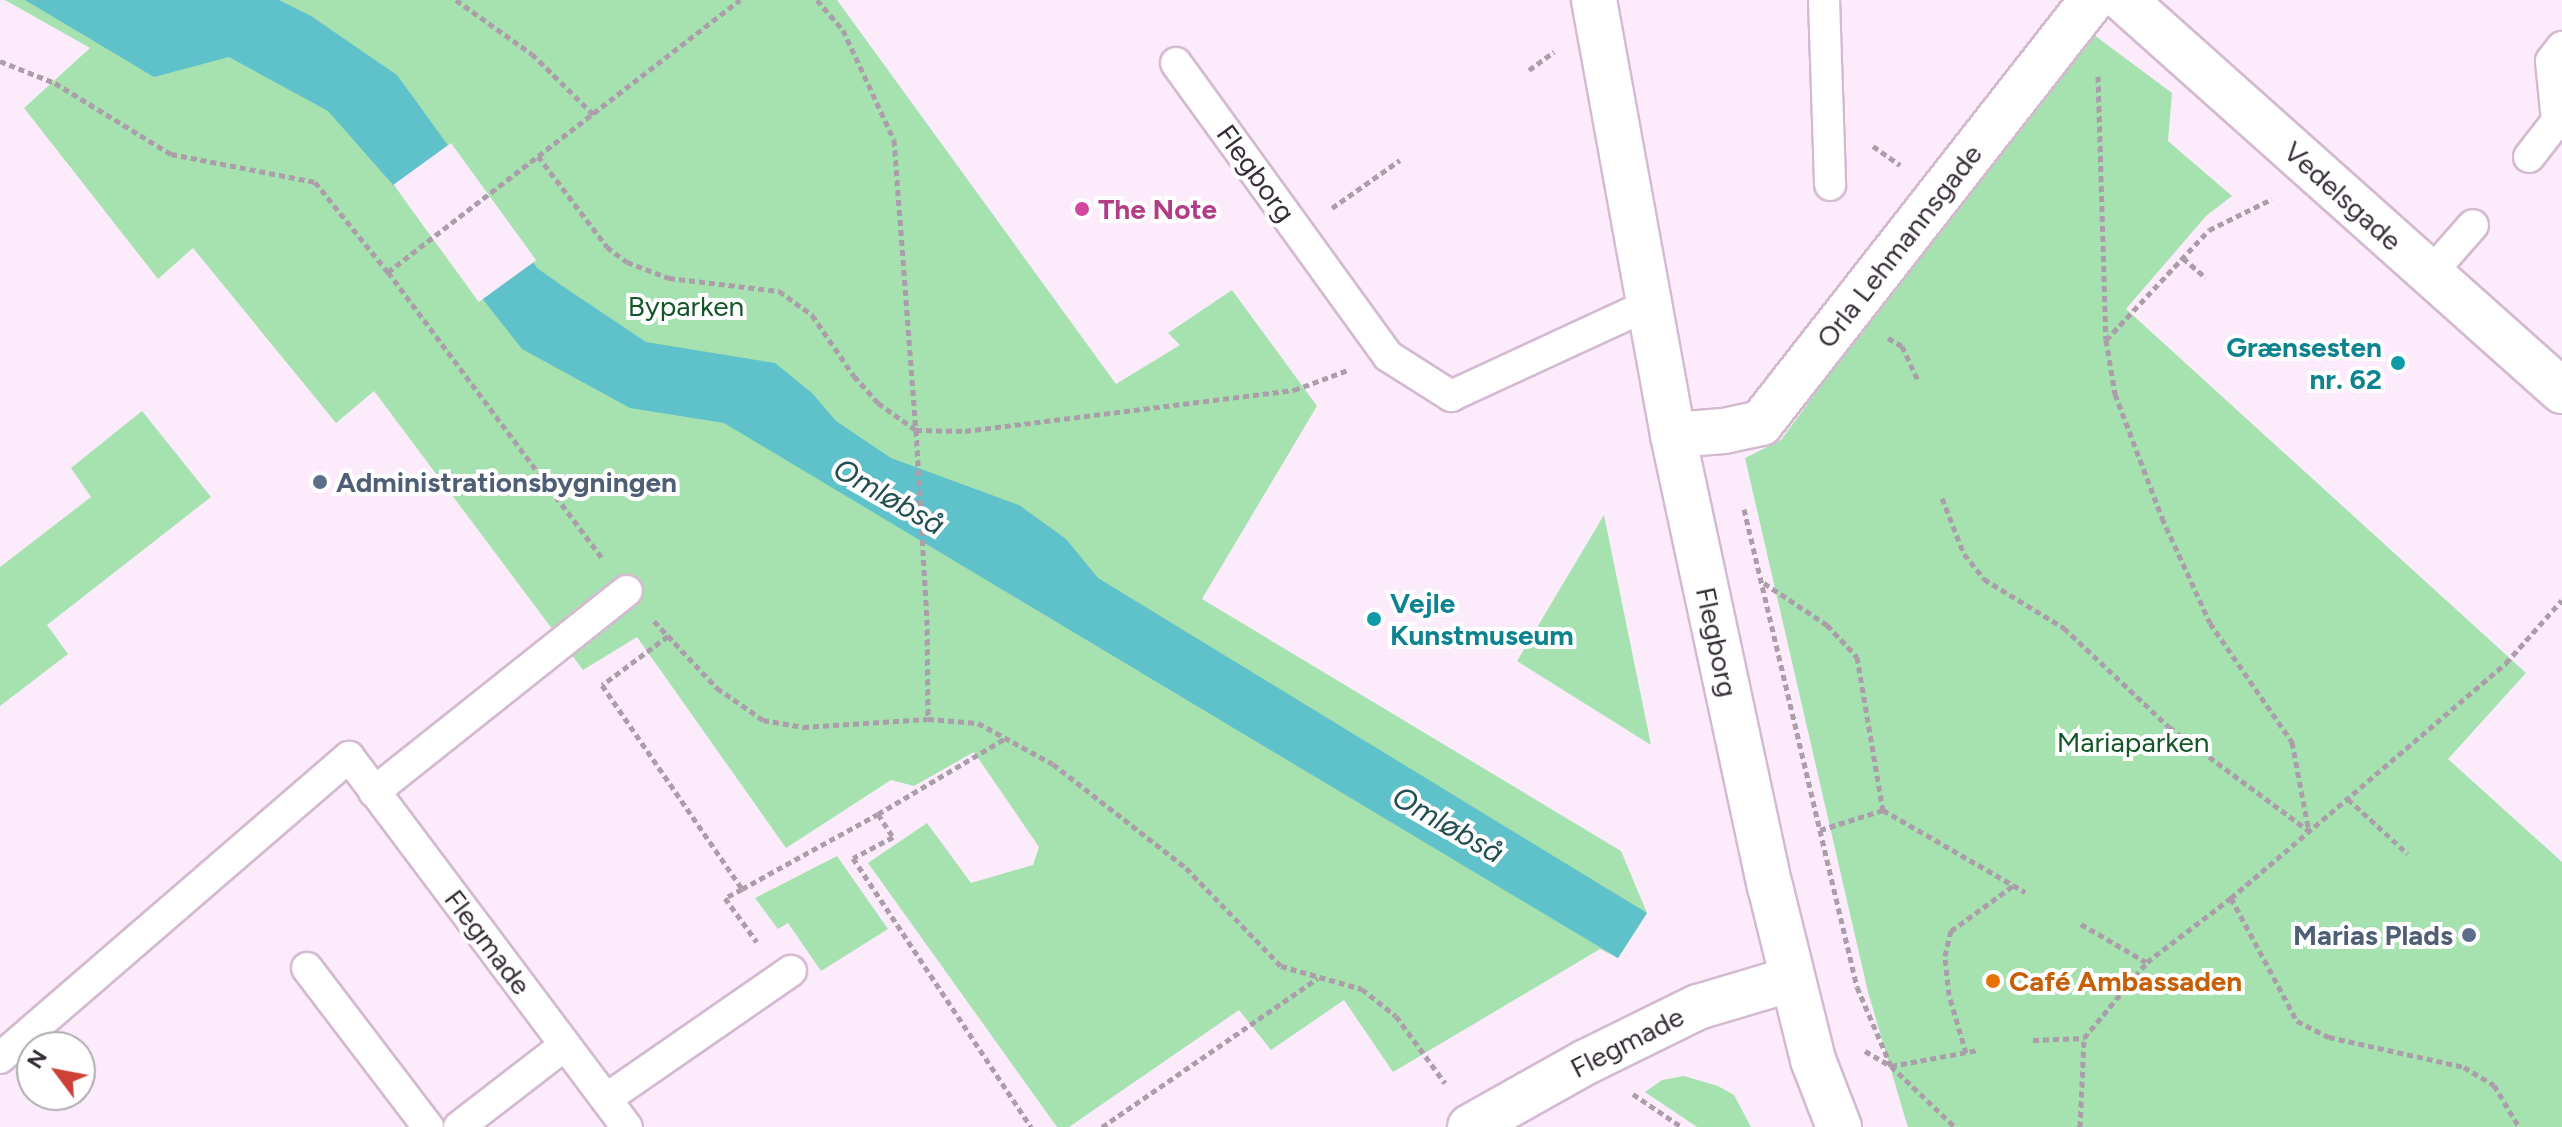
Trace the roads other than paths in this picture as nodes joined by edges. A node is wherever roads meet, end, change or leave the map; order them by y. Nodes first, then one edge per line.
1 (1594, 0) edge
2 (1824, 0) edge
3 (2092, 0) edge
4 (2124, 0) edge
5 (2562, 47) edge
6 (1176, 63) dead end
7 (2529, 157) dead end
8 (1830, 185) dead end
9 (2473, 225) dead end
10 (2430, 274) junction
11 (1650, 304) junction
12 (2562, 391) edge
13 (1673, 435) junction
14 (627, 591) road end
15 (374, 792) junction
16 (307, 968) dead end
17 (791, 971) dead end
18 (1792, 979) junction
19 (565, 1045) junction
20 (0, 1058) edge
21 (606, 1099) junction
22 (1473, 1125) edge
23 (428, 1127) edge
24 (459, 1127) edge
25 (627, 1127) edge
26 (1839, 1127) edge

1 - 11 street, Flegborg
2 - 8 lane
3 - 13 street, Orla Lehmannsgade
4 - 10 street, Vedelsgade
5 - 7 lane
6 - 11 lane, Flegborg
9 - 10 lane
10 - 12 street, Vedelsgade
11 - 13 street, Flegborg
13 - 18 street, Flegborg
14 - 15 lane
15 - 19 lane, Flegmade
15 - 20 lane, Flegmade
16 - 23 lane
17 - 21 lane
18 - 22 street, Flegmade
18 - 26 street, Flegborg
19 - 21 lane, Flegmade
19 - 24 lane
21 - 25 lane, Flegmade

